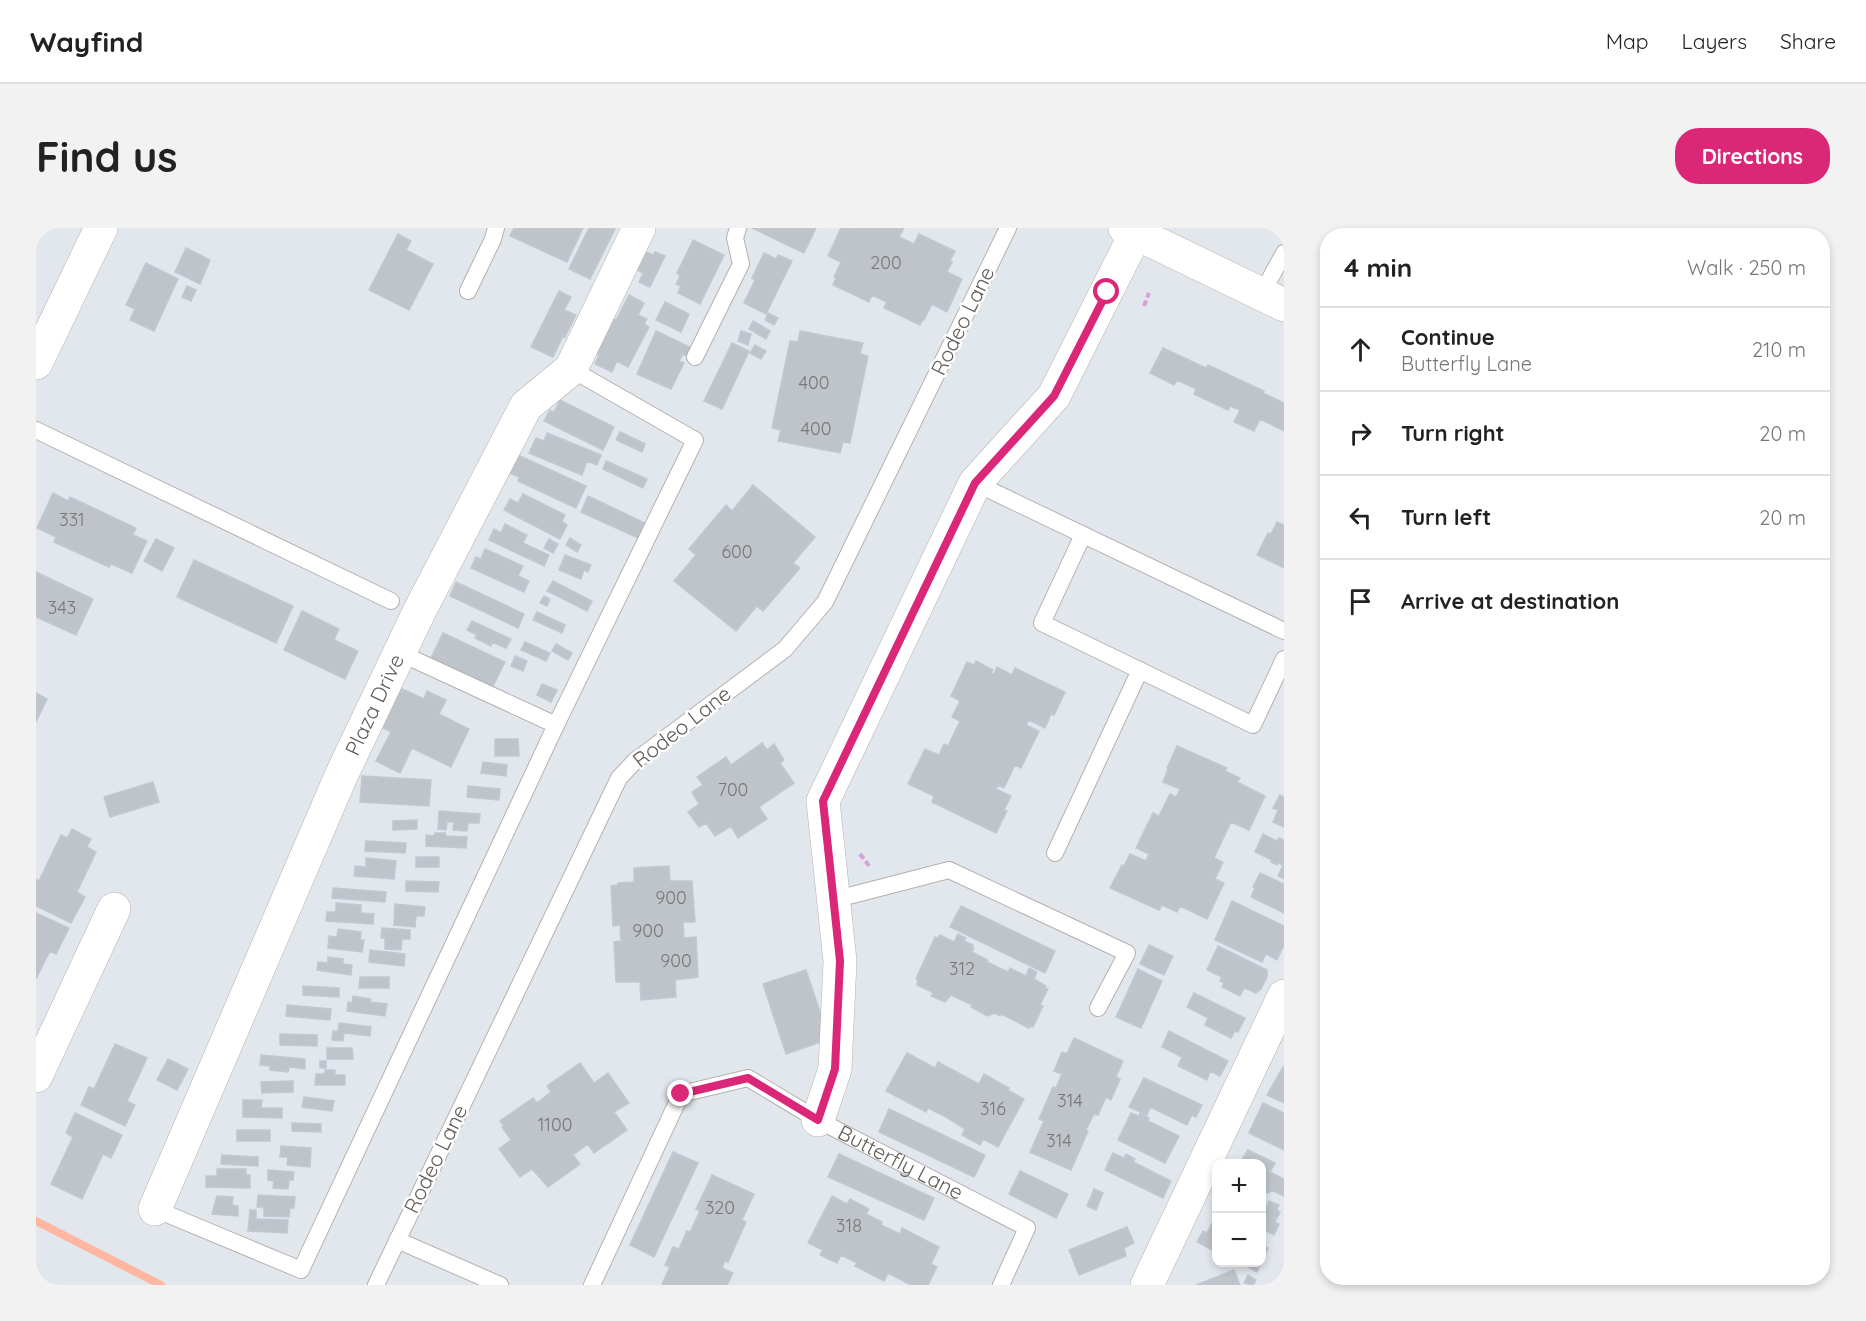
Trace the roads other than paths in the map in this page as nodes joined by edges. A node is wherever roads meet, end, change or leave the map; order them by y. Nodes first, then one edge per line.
1 (101, 228) edge
2 (496, 228) edge
3 (639, 228) edge
4 (738, 228) edge
5 (1008, 228) edge
6 (1131, 231) edge
7 (1284, 253) edge
8 (468, 291) dead end
9 (1273, 300) edge
10 (695, 357) dead end
11 (36, 363) edge
12 (571, 369) junction
13 (36, 430) edge
14 (975, 483) junction
15 (1083, 535) junction
16 (391, 601) dead end
17 (1284, 631) edge
18 (400, 653) junction
19 (1284, 659) edge
20 (1140, 670) junction
21 (556, 725) junction
22 (1055, 853) dead end
23 (833, 900) junction
24 (114, 909) dead end
25 (1284, 996) edge
26 (1098, 1008) dead end
27 (36, 1076) edge
28 (818, 1120) junction
29 (155, 1209) joint
30 (397, 1240) junction
31 (376, 1285) edge
32 (500, 1285) edge
33 (592, 1285) edge
34 (1001, 1285) edge
35 (1147, 1285) edge

1 - 11 street
2 - 8 lane
3 - 12 street, Plaza Drive
4 - 10 lane
5 - 30 lane, Rodeo Lane
6 - 9 street
6 - 14 street, Butterfly Lane
7 - 9 lane
12 - 18 street, Plaza Drive
12 - 21 lane
13 - 16 lane
14 - 15 lane
14 - 23 street, Butterfly Lane
15 - 17 lane
15 - 20 lane
18 - 21 lane
18 - 29 street, Plaza Drive
19 - 20 lane
20 - 22 lane
21 - 29 lane
23 - 26 lane
23 - 28 street, Butterfly Lane
24 - 27 street
25 - 35 street
28 - 33 lane
28 - 34 lane, Butterfly Lane
30 - 31 lane, Rodeo Lane
30 - 32 lane

